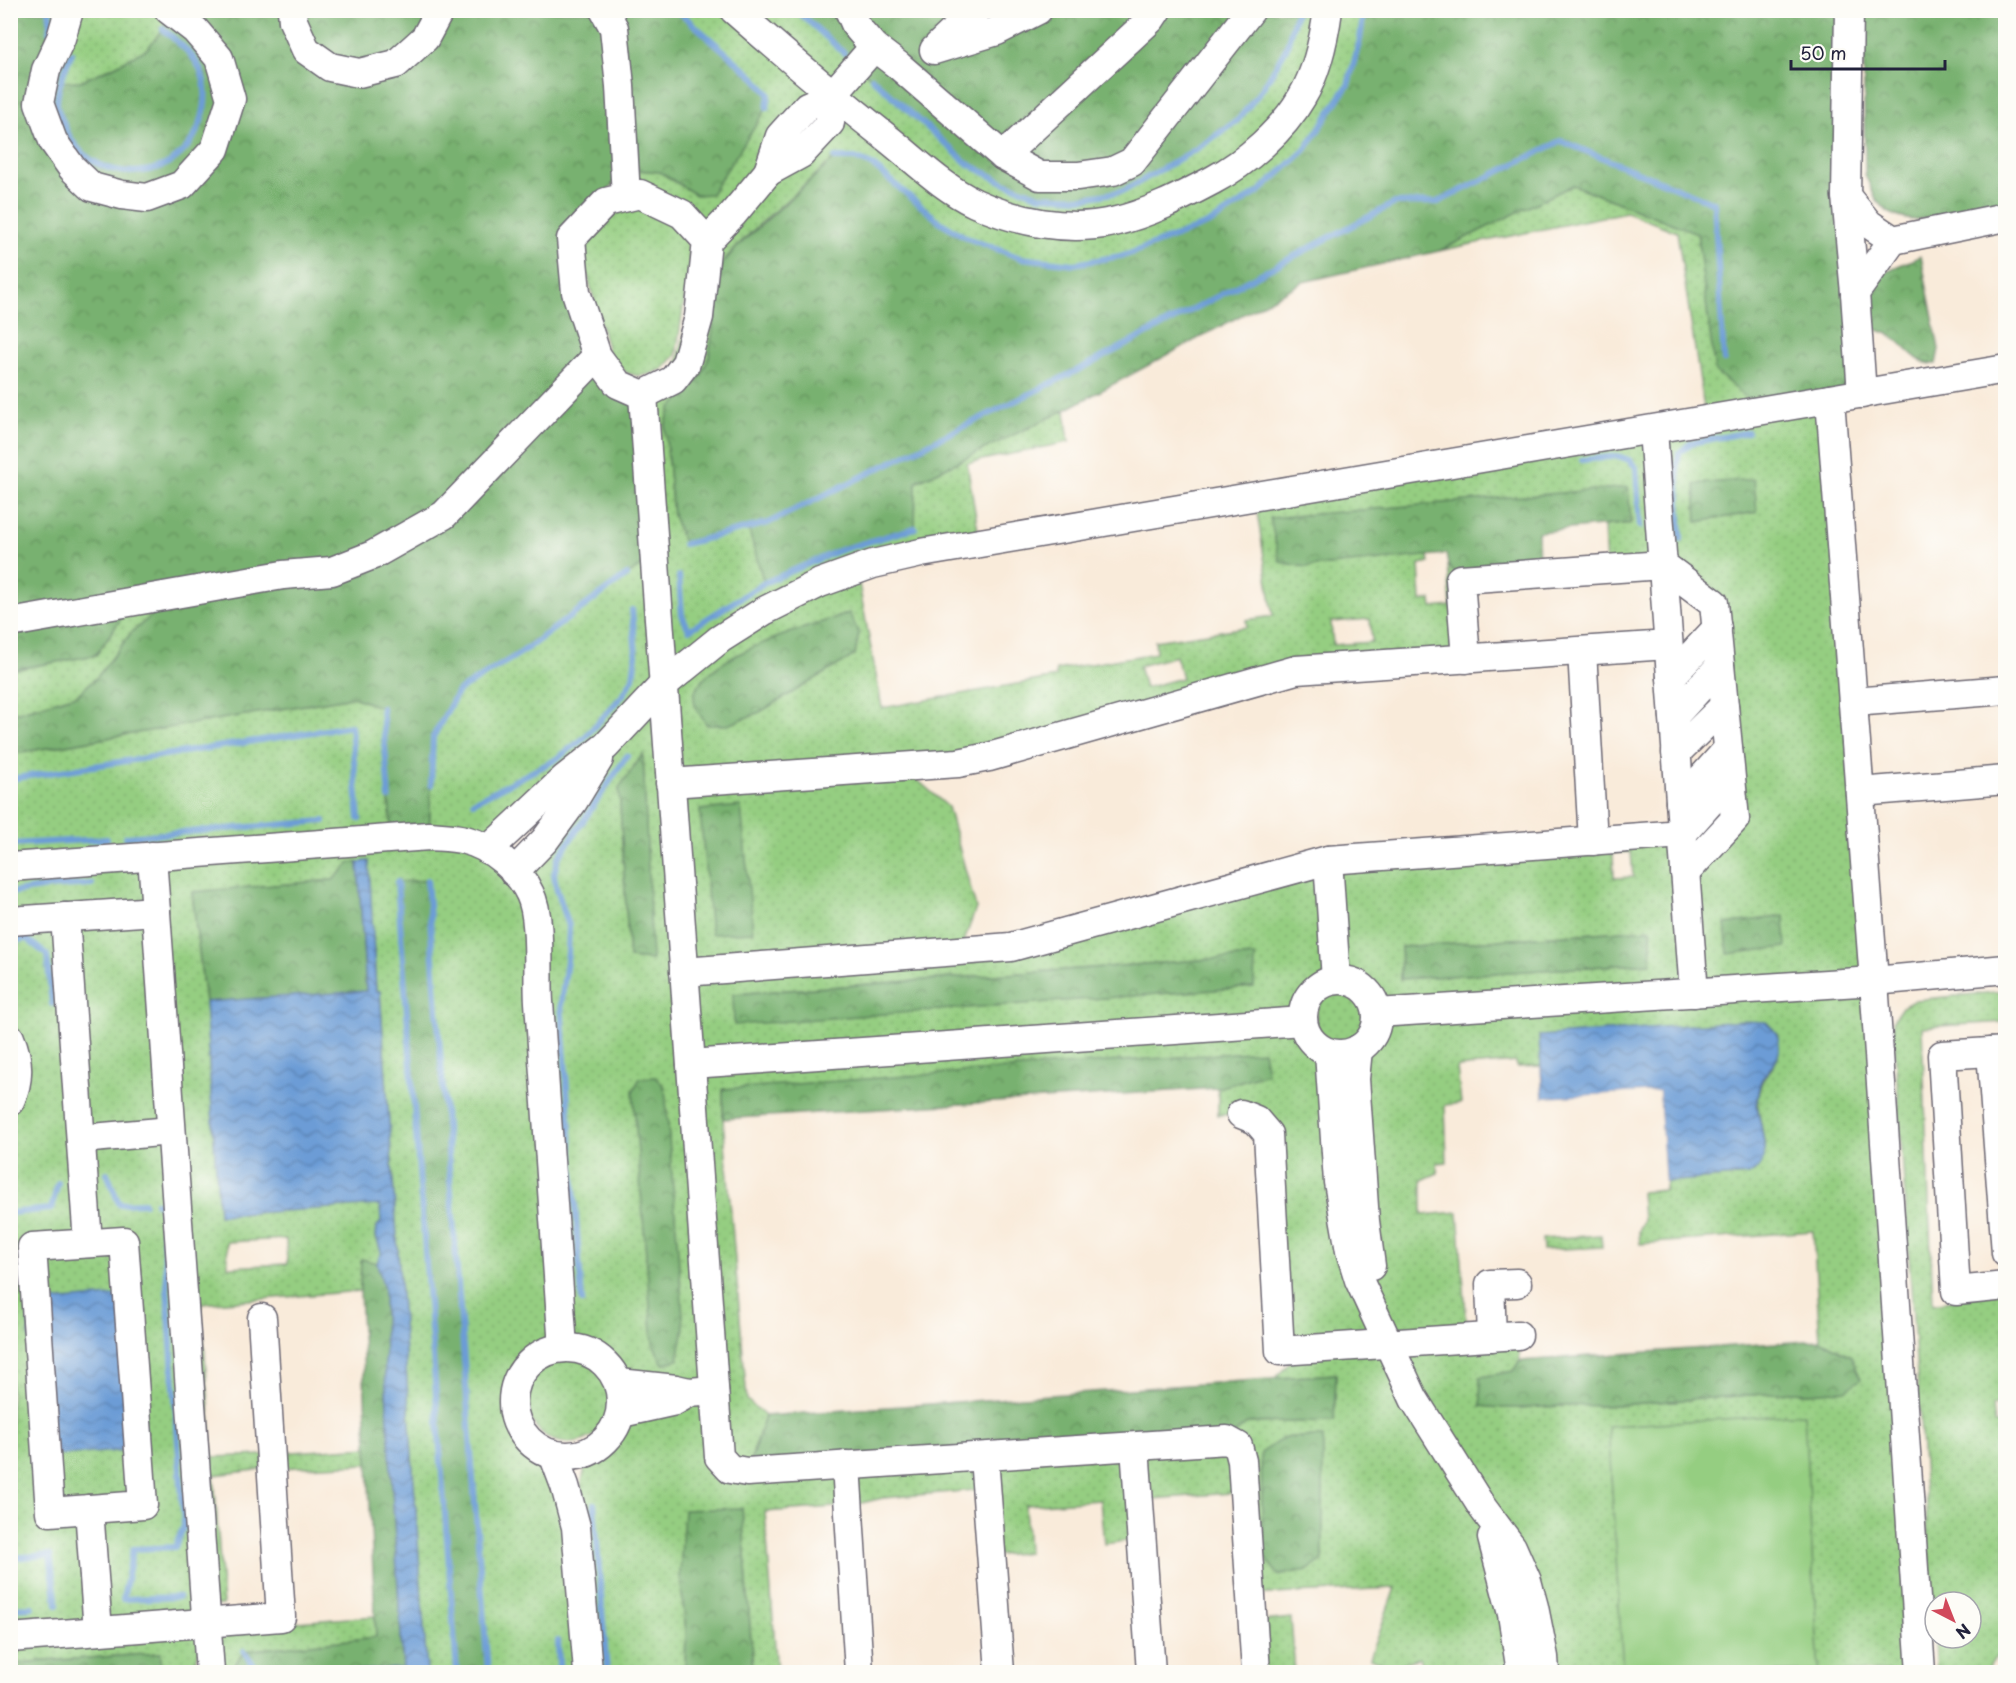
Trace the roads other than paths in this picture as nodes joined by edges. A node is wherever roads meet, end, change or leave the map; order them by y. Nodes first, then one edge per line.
1 (67, 10) edge
2 (169, 10) edge
3 (292, 10) edge
4 (440, 10) edge
5 (604, 10) edge
6 (734, 10) edge
7 (849, 10) edge
8 (976, 10) edge
9 (1038, 10) edge
10 (1157, 10) edge
11 (1251, 10) edge
12 (1328, 10) edge
13 (1849, 10) edge
14 (874, 47) junction
15 (934, 50) junction
16 (899, 66) junction
17 (832, 95) junction
18 (1003, 156) junction
19 (1846, 196) junction
20 (626, 197) junction
21 (2006, 217) edge
22 (1893, 240) junction
23 (707, 242) junction
24 (1855, 293) junction
25 (597, 356) junction
26 (2006, 369) edge
27 (1862, 394) junction
28 (643, 395) junction
29 (1830, 399) junction
30 (1653, 430) junction
31 (1663, 565) junction
32 (10, 623) edge
33 (1717, 627) junction
34 (1668, 645) junction
35 (1582, 651) junction
36 (1466, 659) junction
37 (1720, 666) junction
38 (1671, 677) junction
39 (663, 685) junction
40 (2006, 690) edge
41 (1853, 702) junction
42 (1724, 706) junction
43 (1674, 716) junction
44 (606, 746) junction
45 (1728, 749) junction
46 (1676, 753) junction
47 (1730, 780) junction
48 (2006, 780) edge
49 (670, 783) junction
50 (1860, 792) junction
51 (1680, 802) junction
52 (1682, 834) junction
53 (1593, 841) junction
54 (488, 850) junction
55 (152, 856) junction
56 (1328, 860) junction
57 (10, 867) edge
58 (514, 872) junction
59 (1685, 873) junction
60 (156, 912) junction
61 (65, 917) junction
62 (10, 921) edge
63 (2006, 969) edge
64 (684, 972) junction
65 (1336, 980) junction
66 (1874, 981) junction
67 (1694, 993) junction
68 (1377, 1013) junction
69 (1303, 1021) junction
70 (10, 1038) edge
71 (1358, 1050) junction
72 (1998, 1051) edge
73 (1329, 1053) junction
74 (691, 1064) junction
75 (10, 1101) edge
76 (1241, 1113) dead end
77 (171, 1131) junction
78 (81, 1139) junction
79 (88, 1243) junction
80 (2006, 1253) edge
81 (1517, 1283) dead end
82 (2006, 1286) edge
83 (1371, 1304) junction
84 (262, 1318) dead end
85 (1388, 1344) junction
86 (563, 1348) junction
87 (619, 1383) junction
88 (702, 1391) junction
89 (621, 1413) junction
90 (1135, 1447) junction
91 (589, 1451) junction
92 (553, 1454) junction
93 (984, 1457) junction
94 (846, 1465) junction
95 (1482, 1507) junction
96 (90, 1509) junction
97 (576, 1527) junction
98 (206, 1622) junction
99 (98, 1631) junction
100 (10, 1638) edge
101 (210, 1672) edge
102 (588, 1672) edge
103 (859, 1672) edge
104 (1000, 1672) edge
105 (1151, 1672) edge
106 (1256, 1672) edge
107 (1521, 1672) edge
108 (1545, 1672) edge
109 (1921, 1672) edge

1 - 2 lane
3 - 4 lane
5 - 20 lane
6 - 17 lane
7 - 14 lane
8 - 15 lane
9 - 15 lane
10 - 18 lane
11 - 18 lane
12 - 17 lane
13 - 19 lane
14 - 16 lane
14 - 17 lane
15 - 16 lane
16 - 18 lane
17 - 23 lane
19 - 22 lane
19 - 24 lane
20 - 23 lane
20 - 25 lane
21 - 22 lane
22 - 24 lane
23 - 28 lane
24 - 27 lane
25 - 28 lane
25 - 32 lane
26 - 27 lane
27 - 29 lane
28 - 39 lane
29 - 30 lane
29 - 41 lane
30 - 31 lane
30 - 39 lane
31 - 33 lane
31 - 34 lane
31 - 36 lane
33 - 37 lane
33 - 38 lane
34 - 35 lane
34 - 38 lane
35 - 36 lane
35 - 53 lane
36 - 49 lane
37 - 42 lane
37 - 43 lane
38 - 43 lane
39 - 44 lane
39 - 49 lane
40 - 41 lane
41 - 50 lane
42 - 45 lane
42 - 46 lane
43 - 46 lane
44 - 54 lane
44 - 58 lane
45 - 47 lane
45 - 51 lane
46 - 51 lane
47 - 52 lane
47 - 59 lane
48 - 50 lane
49 - 64 lane
50 - 66 lane
51 - 52 lane
52 - 53 lane
52 - 59 lane
53 - 56 lane
54 - 55 lane
54 - 58 lane
55 - 57 lane
55 - 60 lane
56 - 64 lane
56 - 65 lane
58 - 86 lane
59 - 67 lane
60 - 61 lane
60 - 77 lane
61 - 62 lane
61 - 78 lane
63 - 66 lane
64 - 74 lane
65 - 68 lane
65 - 69 lane
66 - 67 lane
66 - 109 lane
67 - 68 lane
68 - 71 lane
69 - 73 lane
69 - 74 lane
70 - 75 lane
71 - 73 lane
71 - 83 lane
72 - 80 lane
72 - 82 lane
73 - 83 lane
74 - 88 lane
76 - 85 lane
77 - 78 lane
77 - 98 lane
78 - 79 lane
79 - 96 lane
79 - 96 lane
81 - 85 lane
83 - 85 lane
84 - 98 lane
85 - 95 lane
86 - 87 lane
86 - 92 lane
87 - 88 lane
87 - 89 lane
88 - 89 lane
88 - 94 lane
89 - 91 lane
90 - 93 lane
90 - 105 lane
90 - 106 lane
91 - 92 lane
91 - 97 lane
92 - 97 lane
93 - 94 lane
93 - 104 lane
94 - 103 lane
95 - 107 lane
95 - 108 lane
96 - 99 lane
97 - 102 lane
98 - 99 lane
98 - 101 lane
99 - 100 lane

